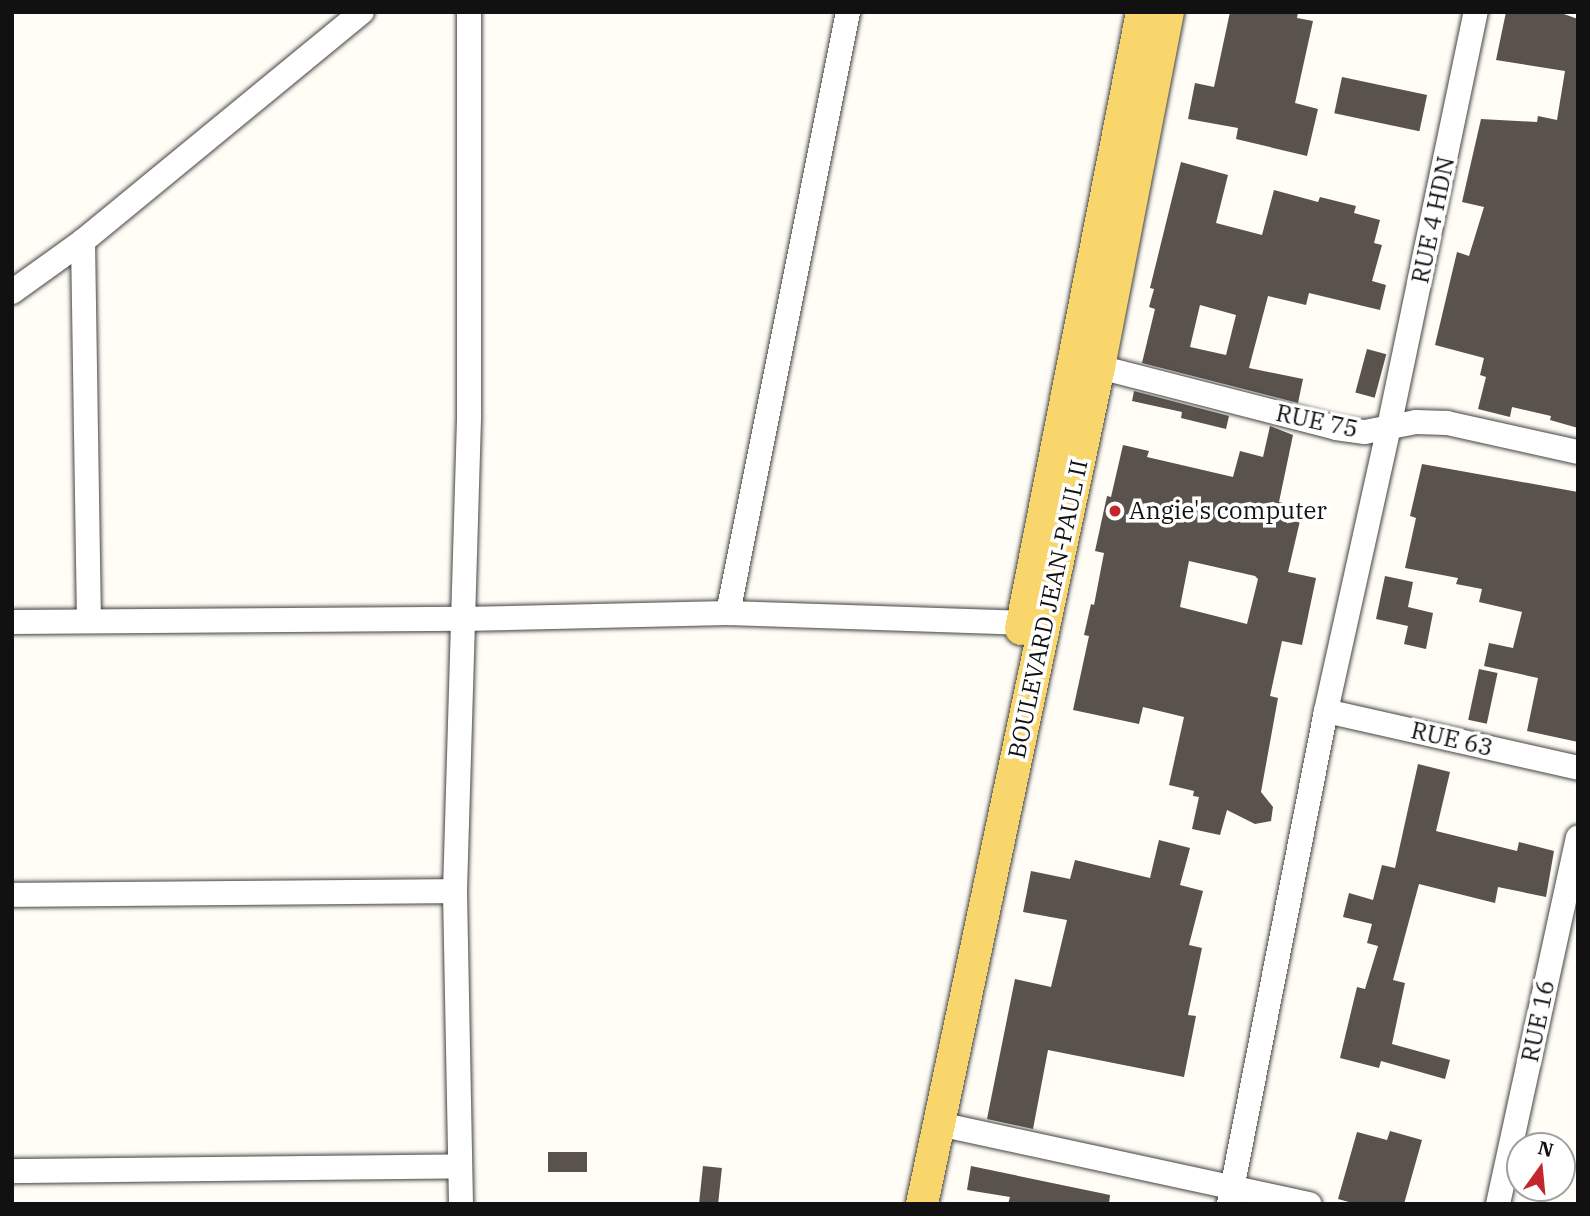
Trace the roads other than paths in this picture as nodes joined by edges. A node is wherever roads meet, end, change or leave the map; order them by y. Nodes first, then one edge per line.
1 (362, 12) edge
2 (469, 12) edge
3 (848, 12) edge
4 (1142, 12) edge
5 (1168, 12) edge
6 (1476, 12) edge
7 (83, 241) junction
8 (12, 292) edge
9 (1099, 367) junction
10 (1389, 427) junction
11 (1578, 452) edge
12 (729, 613) junction
13 (463, 619) junction
14 (89, 621) junction
15 (12, 622) edge
16 (1022, 623) junction
17 (1326, 711) junction
18 (1578, 768) edge
19 (1578, 838) edge
20 (455, 891) junction
21 (12, 895) edge
22 (939, 1124) junction
23 (460, 1166) junction
24 (12, 1171) edge
25 (1231, 1196) edge
26 (460, 1204) edge
27 (901, 1204) edge
28 (922, 1204) edge
29 (1309, 1204) edge
30 (1498, 1204) edge

1 - 7 street
2 - 13 street
3 - 12 street
4 - 16 main road, BOULEVARD JEAN-PAUL II
5 - 9 main road, BOULEVARD JEAN-PAUL II
6 - 10 street, RUE 4 HDN
7 - 8 street
7 - 14 street
9 - 10 street, RUE 75
9 - 22 main road, BOULEVARD JEAN-PAUL II
10 - 11 street, RUE 75
10 - 17 street, RUE 4 HDN
12 - 13 street
12 - 16 street
13 - 14 street
13 - 20 street
14 - 15 street
16 - 27 main road, BOULEVARD JEAN-PAUL II
17 - 18 street, RUE 63
17 - 25 street, RUE 4 HDN
19 - 30 street, RUE 16
20 - 21 street
20 - 23 street
22 - 25 street
22 - 28 main road, BOULEVARD JEAN-PAUL II
23 - 24 street
23 - 26 street
25 - 29 street

